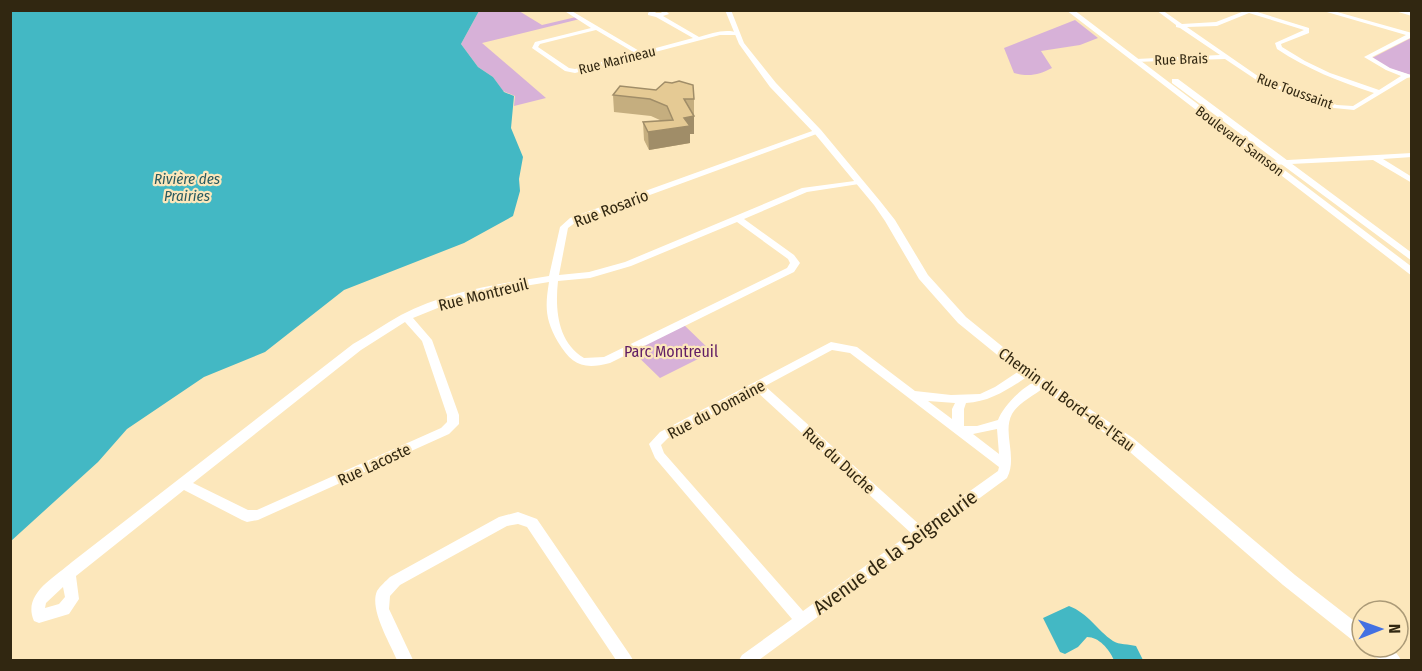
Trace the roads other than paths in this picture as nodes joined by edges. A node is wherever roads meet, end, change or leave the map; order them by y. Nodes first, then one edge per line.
1 (565, 10) edge
2 (728, 10) edge
3 (1069, 10) edge
4 (1081, 10) edge
5 (1158, 10) edge
6 (1322, 10) edge
7 (1397, 10) edge
8 (1252, 11) edge
9 (658, 12) edge
10 (1412, 14) edge
11 (1178, 26) junction
12 (597, 28) junction
13 (736, 33) junction
14 (1411, 35) edge
15 (698, 39) junction
16 (640, 54) junction
17 (1227, 57) junction
18 (1136, 61) junction
19 (1148, 61) junction
20 (1409, 76) edge
21 (1379, 92) junction
22 (818, 132) junction
23 (1412, 155) edge
24 (1376, 158) junction
25 (1269, 163) junction
26 (1284, 163) junction
27 (1412, 181) edge
28 (860, 182) junction
29 (737, 218) junction
30 (1412, 258) edge
31 (1412, 273) edge
32 (554, 278) junction
33 (405, 317) junction
34 (1026, 372) junction
35 (1042, 383) junction
36 (758, 386) junction
37 (912, 395) junction
38 (962, 400) junction
39 (1001, 424) junction
40 (958, 430) junction
41 (1006, 466) junction
42 (184, 484) junction
43 (921, 534) junction
44 (69, 574) dead end
45 (802, 620) junction
46 (1350, 628) edge
47 (405, 660) edge
48 (625, 660) edge
49 (747, 660) edge

1 - 12 street
2 - 13 street, Chemin du Bord-de-l'Eau
3 - 18 street, Boulevard Samson
4 - 19 street, Boulevard Samson
5 - 11 street, Rue Toussaint
6 - 14 street
7 - 10 street
8 - 11 street
8 - 21 street
9 - 15 street
11 - 17 street, Rue Toussaint
12 - 16 street
12 - 16 street, Rue Marineau
13 - 15 street, Rue Marineau
13 - 22 street, Chemin du Bord-de-l'Eau
14 - 20 street
15 - 16 street, Rue Marineau
17 - 19 street, Rue Brais
17 - 21 street, Rue Toussaint
18 - 19 street, Rue Brais
18 - 25 street, Boulevard Samson
19 - 26 street, Boulevard Samson
20 - 21 street, Rue Toussaint
22 - 28 street, Chemin du Bord-de-l'Eau
22 - 32 street, Rue Rosario
23 - 24 street
24 - 26 street
24 - 27 street
25 - 26 street
25 - 31 street, Boulevard Samson
26 - 30 street, Boulevard Samson
28 - 29 street, Rue Montreuil
28 - 34 street, Chemin du Bord-de-l'Eau
29 - 32 street, Rue Montreuil
29 - 32 street, Rue Rosario
32 - 33 street, Rue Montreuil
33 - 42 street, Rue Montreuil
33 - 42 street, Rue Lacoste
34 - 35 street, Chemin du Bord-de-l'Eau
34 - 38 street
35 - 39 street
35 - 46 street, Chemin du Bord-de-l'Eau
36 - 37 street, Rue du Domaine
36 - 43 street, Rue du Duche
36 - 45 street, Rue du Domaine
37 - 38 street
37 - 40 street, Rue du Domaine
38 - 40 street
39 - 40 street
39 - 41 street
40 - 41 street, Rue du Domaine
41 - 43 street, Avenue de la Seigneurie
42 - 44 street, Rue Montreuil
43 - 45 street, Avenue de la Seigneurie
45 - 49 street, Avenue de la Seigneurie
47 - 48 street

